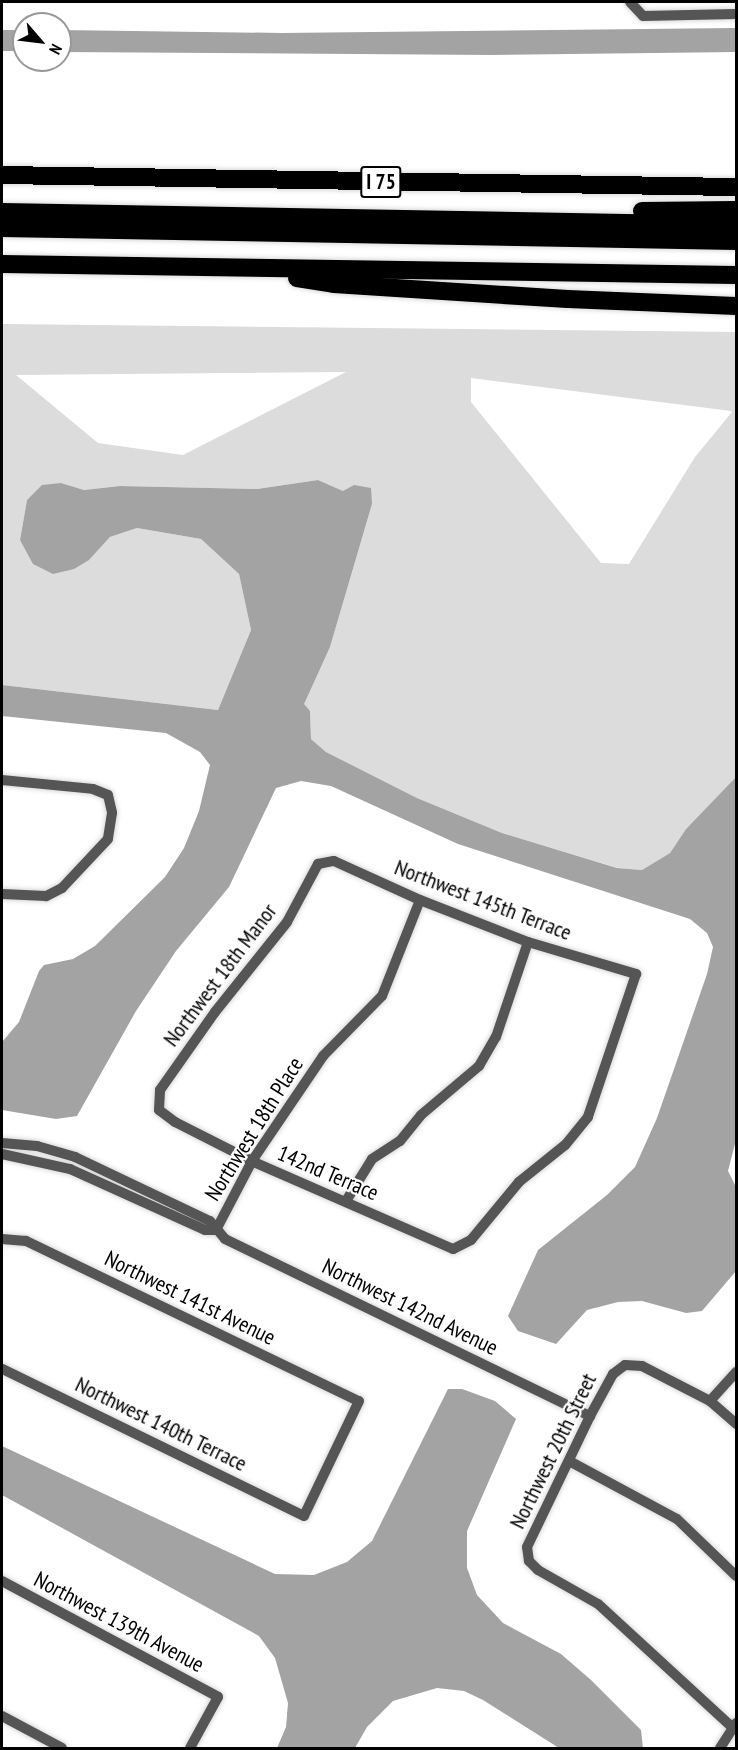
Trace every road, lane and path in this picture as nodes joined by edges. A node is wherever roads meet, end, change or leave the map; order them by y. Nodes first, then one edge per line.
1 (630, 2) edge
2 (736, 14) edge
3 (736, 175) edge
4 (2, 176) edge
5 (527, 184) junction
6 (736, 187) edge
7 (736, 210) edge
8 (2, 212) edge
9 (397, 219) junction
10 (736, 225) edge
11 (2, 228) edge
12 (736, 241) edge
13 (2, 264) edge
14 (239, 268) junction
15 (736, 275) edge
16 (736, 306) edge
17 (2, 780) edge
18 (318, 864) joint
19 (2, 894) edge
20 (420, 900) junction
21 (528, 942) junction
22 (159, 1110) joint
23 (2, 1143) edge
24 (2, 1154) edge
25 (252, 1161) junction
26 (346, 1202) junction
27 (216, 1230) junction
28 (2, 1239) edge
29 (453, 1249) joint
30 (2, 1369) edge
31 (736, 1372) edge
32 (710, 1401) junction
33 (590, 1416) junction
34 (736, 1424) edge
35 (571, 1461) junction
36 (304, 1516) joint
37 (736, 1576) edge
38 (2, 1581) edge
39 (2, 1716) edge
40 (735, 1726) edge
41 (62, 1749) edge
42 (190, 1749) edge
43 (720, 1749) edge

1 - 2 street
3 - 5 highway
4 - 5 highway, I 75
5 - 6 highway, I 75
7 - 9 highway
8 - 9 highway
9 - 10 highway
11 - 12 highway
13 - 14 highway
14 - 15 highway
14 - 16 highway
17 - 19 street
18 - 20 street, Northwest 145th Terrace
18 - 22 street, Northwest 18th Manor
20 - 21 street, Northwest 145th Terrace
20 - 25 street, Northwest 18th Place
21 - 26 street
21 - 29 street, Northwest 145th Terrace
22 - 25 street, 142nd Terrace
23 - 27 street, Northwest 142nd Avenue
24 - 27 street, Northwest 142nd Avenue
25 - 26 street, 142nd Terrace
25 - 27 street, Northwest 18th Place
26 - 29 street, 142nd Terrace
27 - 33 street, Northwest 142nd Avenue
28 - 36 street, Northwest 141st Avenue
30 - 36 street, Northwest 140th Terrace
31 - 32 street
32 - 33 street, Northwest 20th Street
32 - 34 street
33 - 35 street, Northwest 20th Street
35 - 37 street
35 - 40 street, Northwest 20th Street
38 - 42 street, Northwest 139th Avenue
39 - 41 street
40 - 43 street

